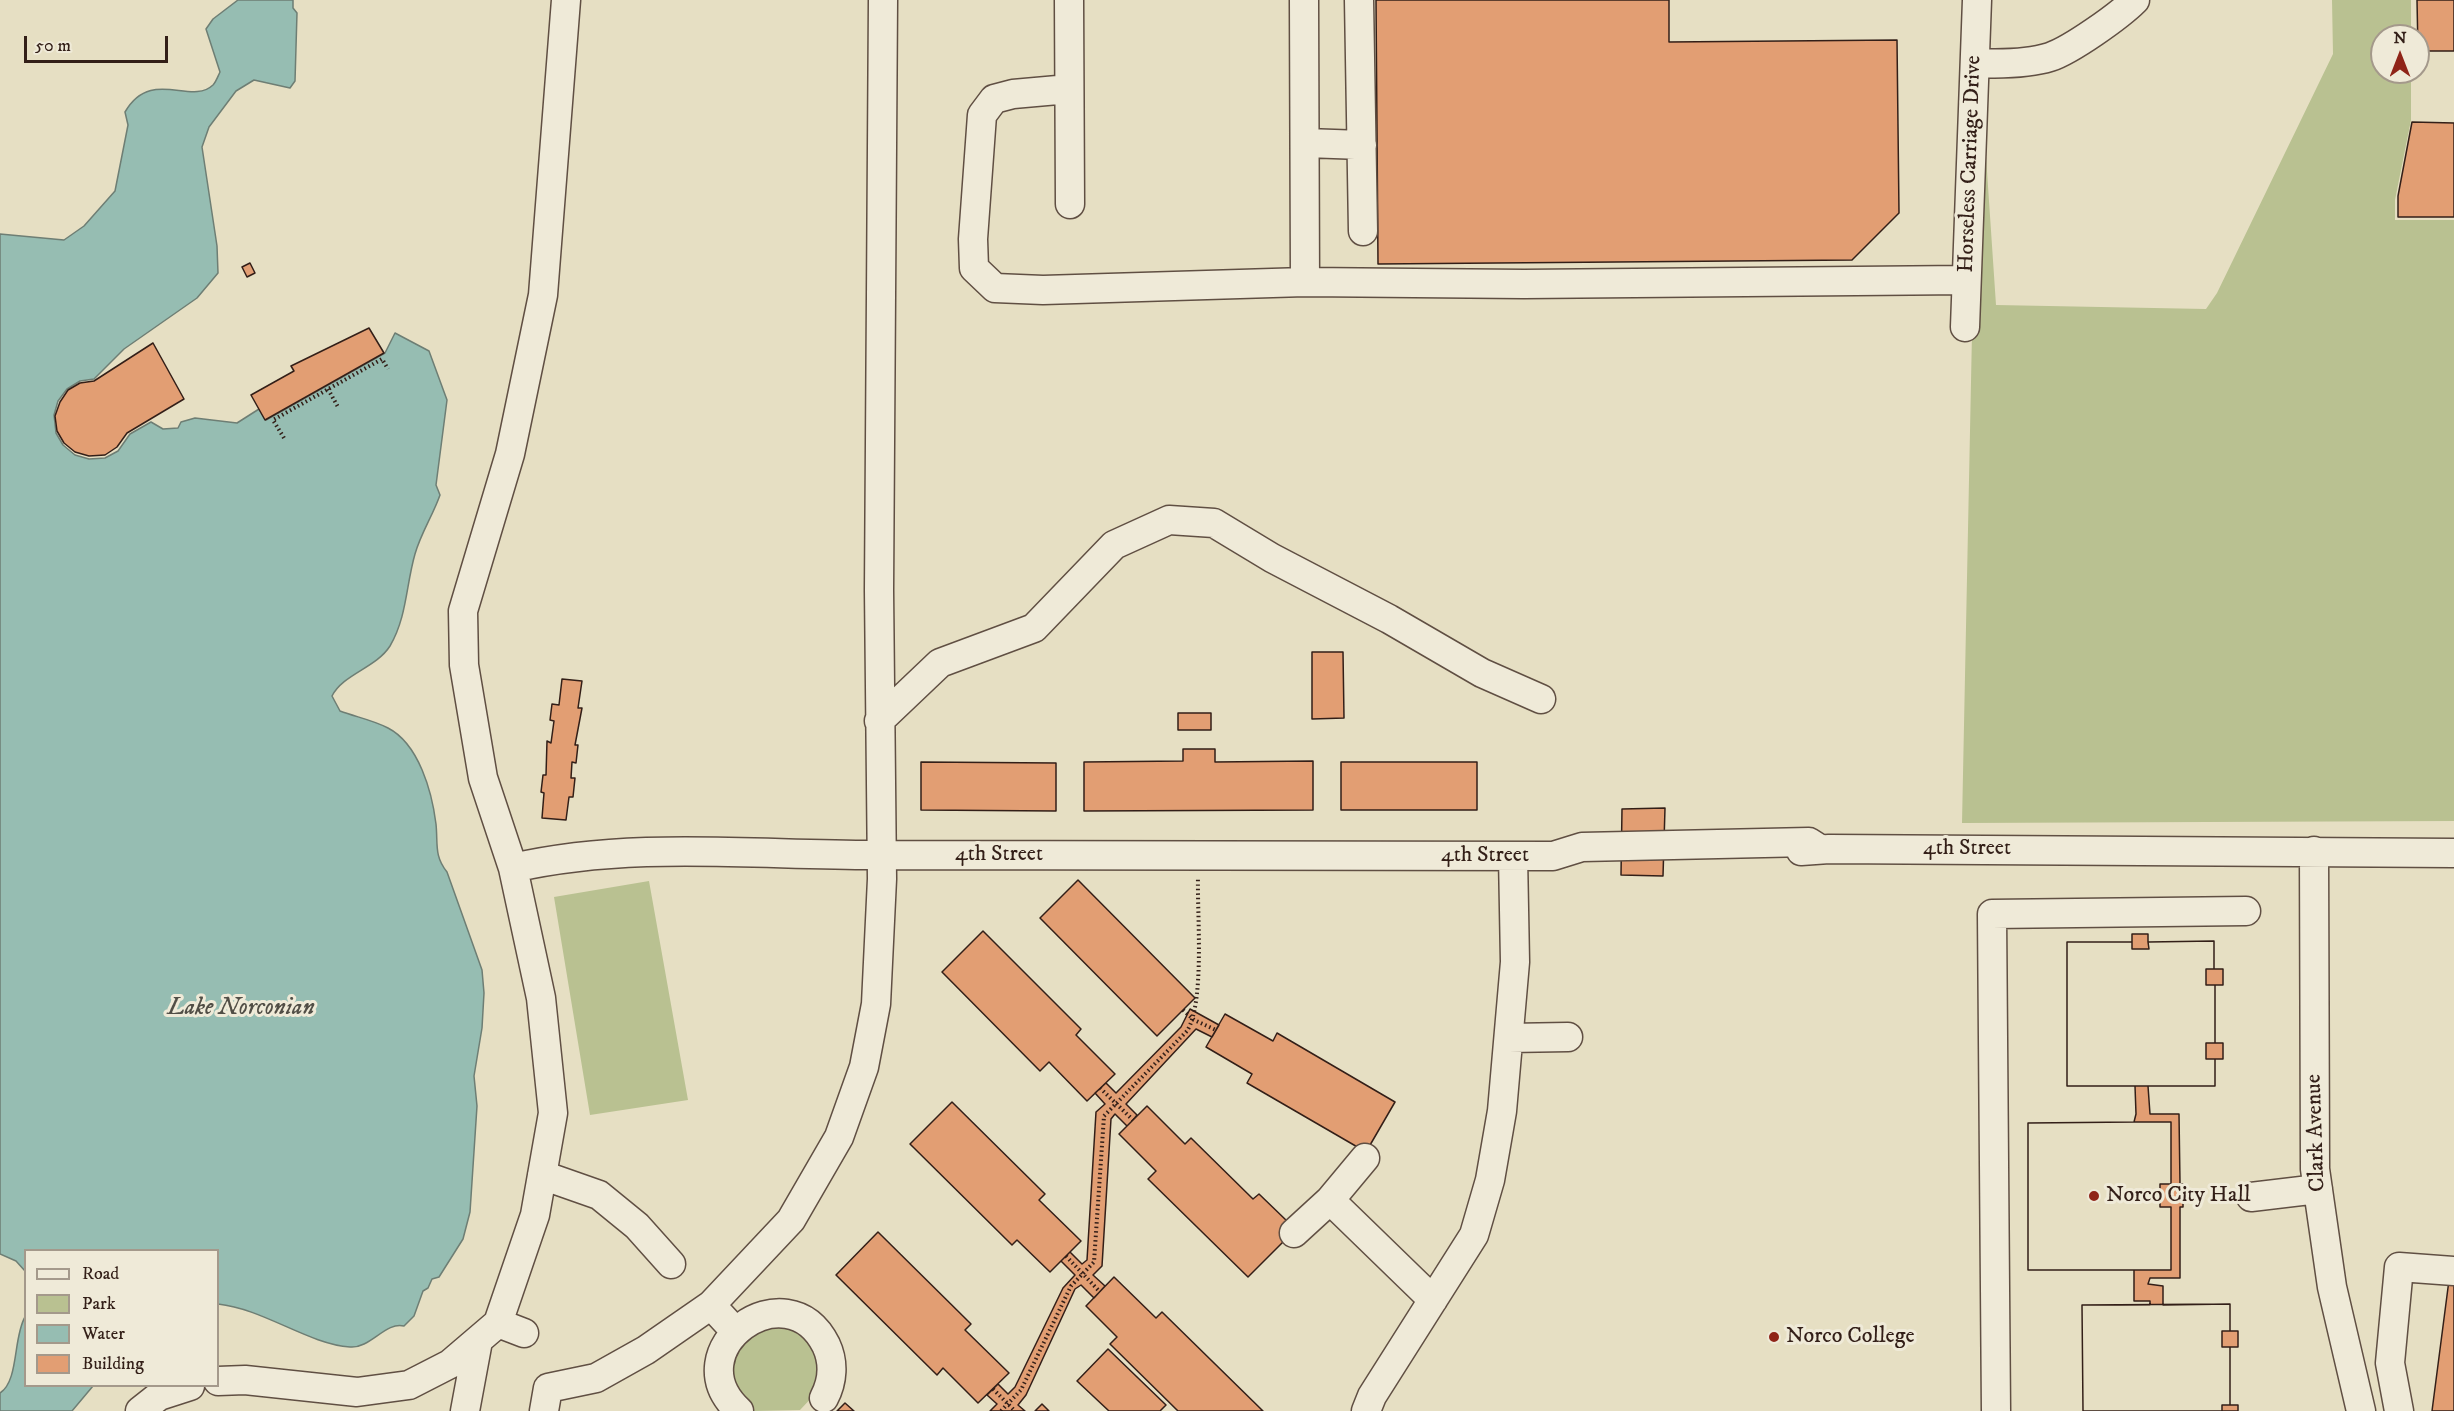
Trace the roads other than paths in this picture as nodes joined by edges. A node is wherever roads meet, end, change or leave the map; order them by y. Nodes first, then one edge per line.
1 (566, 0) edge
2 (883, 0) edge
3 (1069, 0) edge
4 (1304, 0) edge
5 (1359, 0) edge
6 (1977, 0) edge
7 (2135, 0) edge
8 (1976, 63) junction
9 (1070, 89) junction
10 (1306, 143) junction
11 (1362, 145) junction
12 (1070, 204) dead end
13 (1363, 231) dead end
14 (1966, 280) junction
15 (1305, 282) junction
16 (1965, 327) dead end
17 (1541, 699) dead end
18 (879, 721) junction
19 (1815, 845) junction
20 (2314, 851) junction
21 (2454, 853) edge
22 (881, 855) junction
23 (1513, 856) junction
24 (1553, 856) junction
25 (513, 868) junction
26 (2246, 911) dead end
27 (1568, 1037) dead end
28 (1509, 1038) junction
29 (1365, 1158) dead end
30 (542, 1175) junction
31 (2318, 1188) junction
32 (2251, 1197) dead end
33 (1330, 1200) junction
34 (1294, 1233) dead end
35 (671, 1264) dead end
36 (2454, 1271) edge
37 (1433, 1300) junction
38 (711, 1305) junction
39 (735, 1331) junction
40 (488, 1332) junction
41 (524, 1333) dead end
42 (450, 1364) junction
43 (219, 1381) edge
44 (179, 1396) edge
45 (824, 1398) dead end
46 (140, 1411) edge
47 (456, 1411) edge
48 (465, 1411) edge
49 (544, 1411) edge
50 (739, 1411) edge
51 (1366, 1411) edge
52 (1996, 1411) edge
53 (2361, 1411) edge
54 (2399, 1411) edge

1 - 25 street
2 - 18 street
3 - 9 street
4 - 10 street
5 - 11 street
6 - 8 street, Horseless Carriage Drive
7 - 8 street
8 - 14 street, Horseless Carriage Drive
9 - 12 street
9 - 15 street
10 - 11 street
10 - 15 street
11 - 13 street
14 - 15 street
14 - 16 street, Horseless Carriage Drive
17 - 18 street
18 - 22 street
19 - 20 street, 4th Street
19 - 24 street
19 - 24 street, 4th Street
20 - 21 street, 4th Street
20 - 31 street, Clark Avenue
22 - 23 street, 4th Street
22 - 25 street, 4th Street
22 - 38 street
23 - 24 street, 4th Street
23 - 28 street
25 - 30 street
26 - 52 street
27 - 28 street
28 - 37 street
29 - 33 street
30 - 35 street
30 - 40 street
31 - 32 street
31 - 53 street, Clark Avenue
33 - 34 street
33 - 37 street
36 - 54 street
37 - 51 street
38 - 39 street
38 - 49 street
39 - 45 street
39 - 50 street
40 - 41 street
40 - 42 street
40 - 48 street
42 - 43 street
42 - 47 street
44 - 46 street

